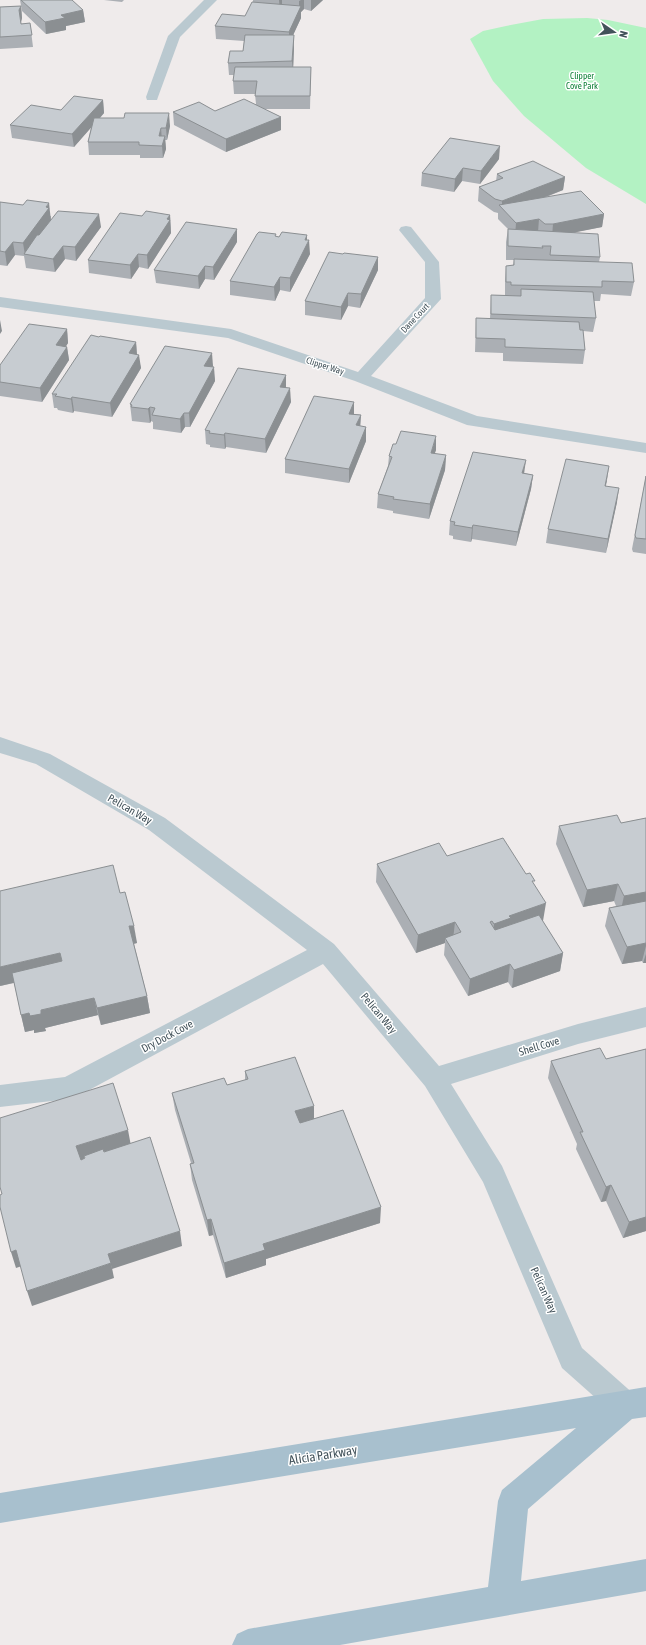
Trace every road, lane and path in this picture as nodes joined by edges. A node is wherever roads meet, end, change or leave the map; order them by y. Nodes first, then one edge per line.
1 (211, 0) edge
2 (152, 97) dead end
3 (406, 230) dead end
4 (0, 302) edge
5 (361, 378) junction
6 (646, 448) edge
7 (0, 745) edge
8 (326, 951) junction
9 (646, 1017) edge
10 (434, 1078) junction
11 (0, 1096) edge
12 (639, 1407) edge
13 (0, 1508) edge
14 (646, 1575) edge
15 (503, 1600) junction
16 (248, 1645) edge

1 - 2 street
3 - 5 street, Dane Court
4 - 5 street, Clipper Way
5 - 6 street, Clipper Way
7 - 8 street, Pelican Way
8 - 10 street, Pelican Way
8 - 11 street, Dry Dock Cove
9 - 10 street, Shell Cove
10 - 12 street, Pelican Way
12 - 13 main road, Alicia Parkway
12 - 15 main road
14 - 15 main road
15 - 16 main road

